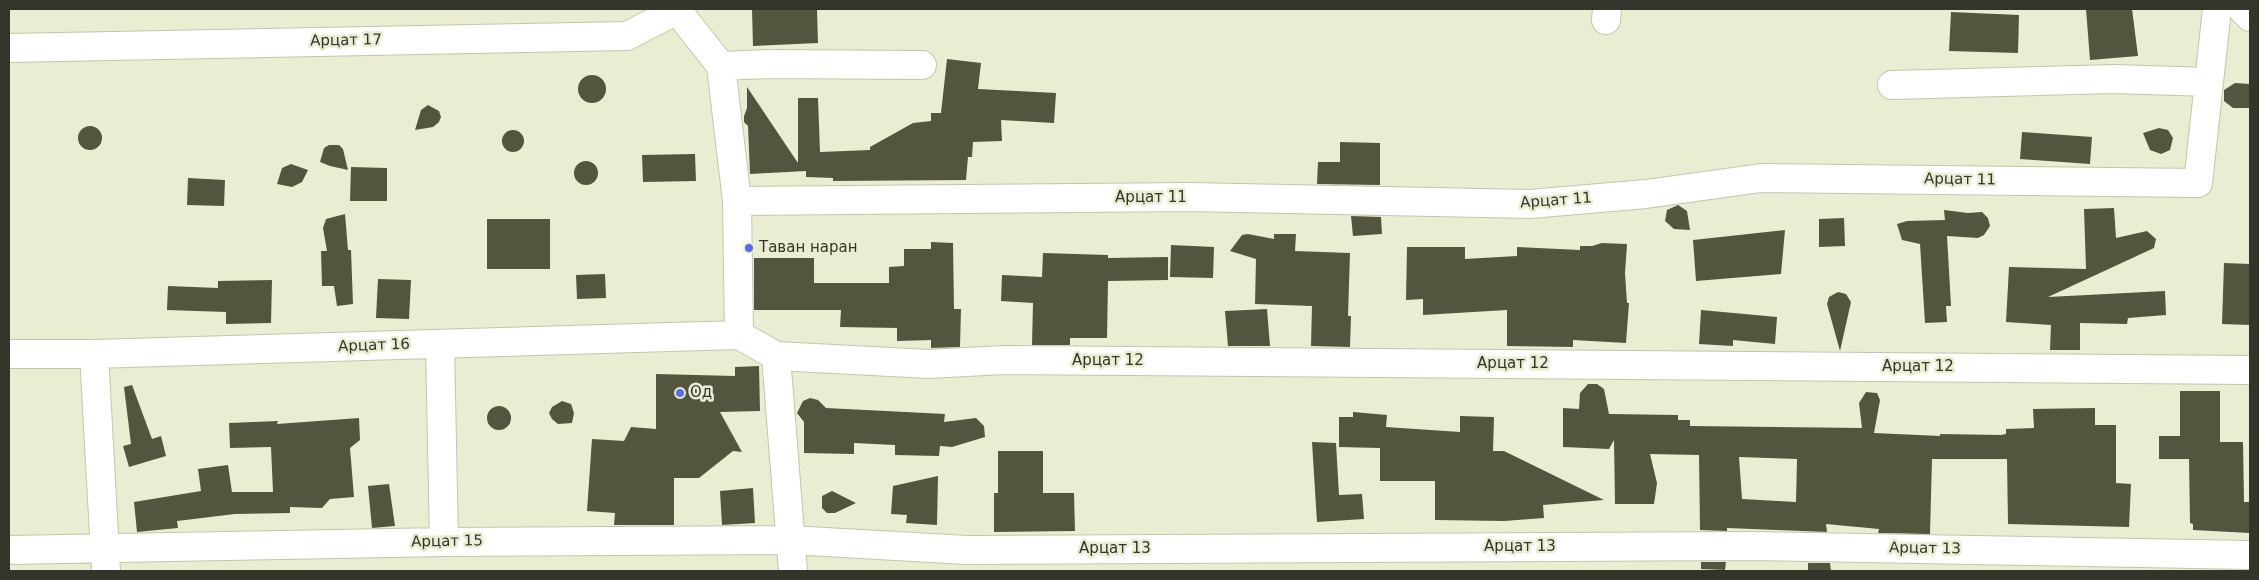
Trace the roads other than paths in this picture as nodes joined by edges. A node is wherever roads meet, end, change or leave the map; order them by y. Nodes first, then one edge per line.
1 (2217, 9) edge
2 (2242, 9) edge
3 (676, 10) edge
4 (2250, 17) edge
5 (9, 48) edge
6 (922, 65) dead end
7 (721, 66) junction
8 (2209, 82) junction
9 (1892, 85) dead end
10 (737, 201) junction
11 (739, 335) junction
12 (440, 344) junction
13 (9, 354) edge
14 (94, 354) junction
15 (776, 356) junction
16 (2250, 370) edge
17 (790, 540) junction
18 (444, 542) junction
19 (9, 550) edge
20 (2250, 555) edge
21 (105, 560) edge
22 (793, 571) edge

1 - 8 street, Арцат 11
2 - 4 street
3 - 5 street, Арцат 17
3 - 7 street
6 - 7 street
7 - 10 street
8 - 9 street
8 - 10 street, Арцат 11
10 - 11 street
11 - 12 street, Арцат 16
11 - 15 street
12 - 14 street, Арцат 16
12 - 18 street
13 - 14 street, Арцат 16
14 - 21 street
15 - 16 street, Арцат 12
15 - 17 street
17 - 18 street, Арцат 15
17 - 20 street, Арцат 13
17 - 22 street
18 - 21 street, Арцат 15
19 - 21 street, Арцат 15

